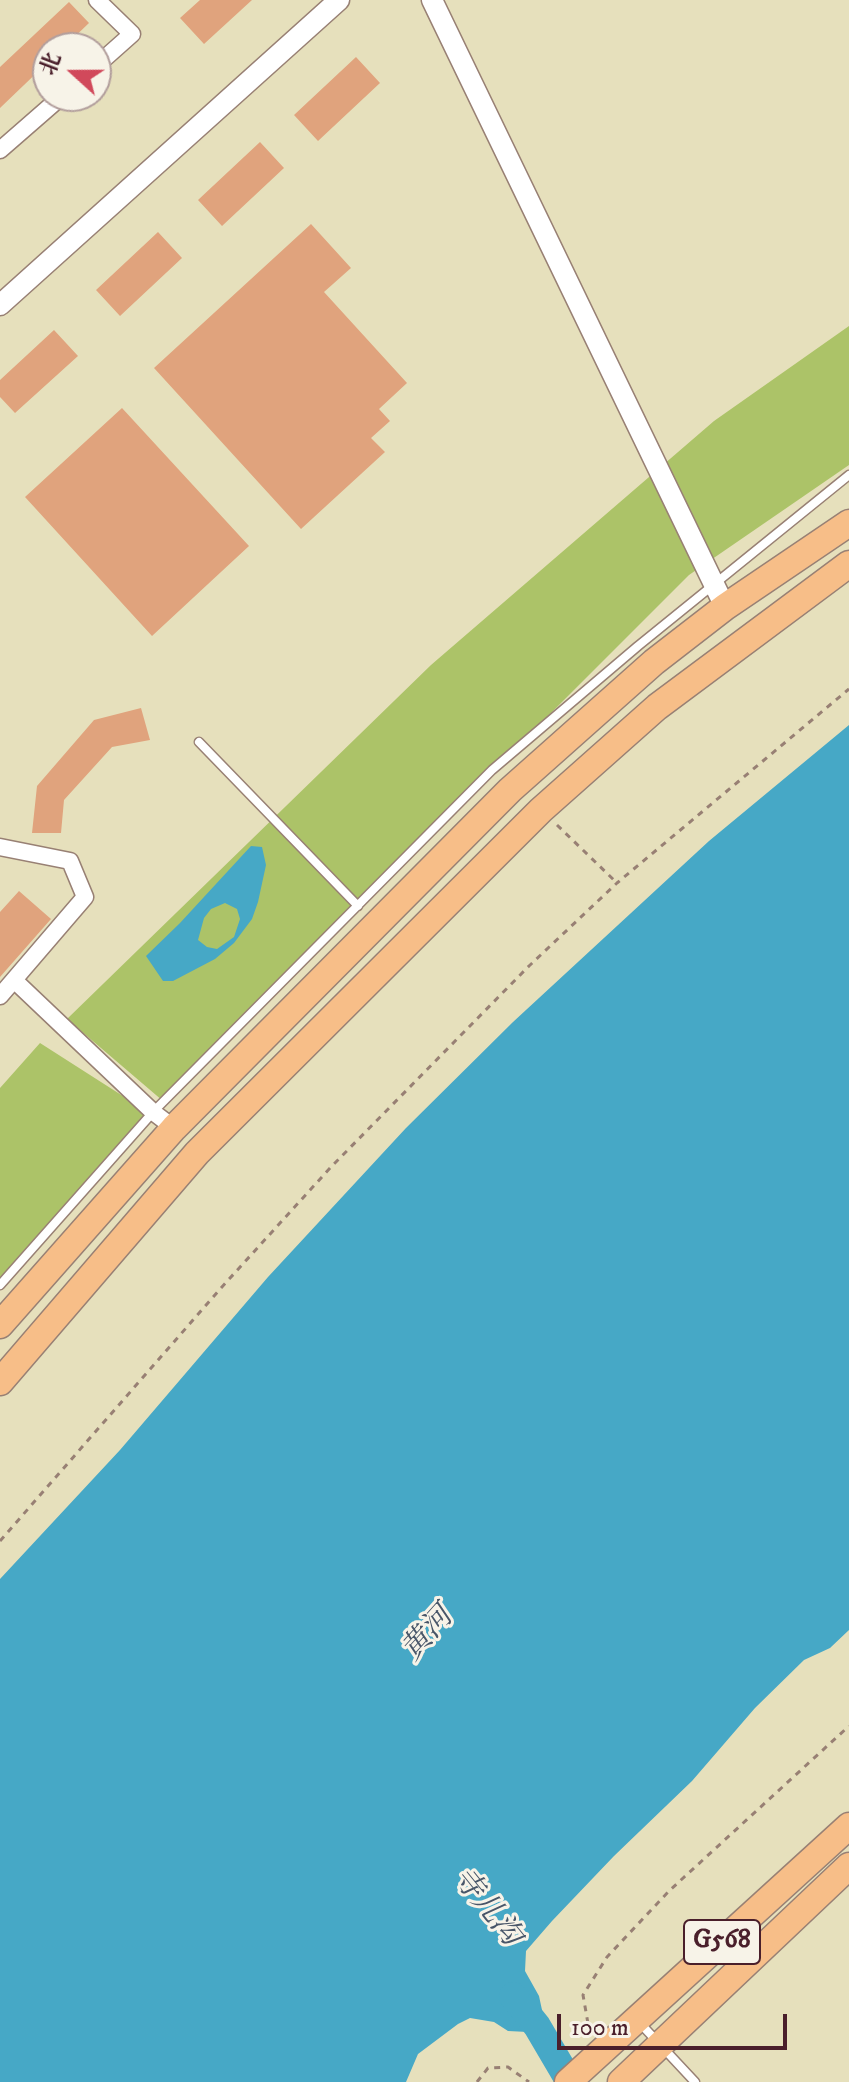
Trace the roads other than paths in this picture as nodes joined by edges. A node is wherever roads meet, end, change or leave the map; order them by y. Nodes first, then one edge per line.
1 (97, 0) edge
2 (339, 0) edge
3 (432, 0) edge
4 (112, 52) edge
5 (44, 112) edge
6 (0, 150) edge
7 (0, 305) edge
8 (849, 475) edge
9 (849, 523) edge
10 (849, 564) edge
11 (720, 596) junction
12 (199, 742) dead end
13 (0, 847) edge
14 (358, 906) junction
15 (14, 980) junction
16 (0, 996) edge
17 (153, 1112) junction
18 (174, 1128) junction
19 (0, 1285) edge
20 (0, 1325) edge
21 (0, 1382) edge
22 (849, 1826) edge
23 (849, 1866) edge
24 (636, 2020) junction
25 (661, 2046) junction
26 (568, 2082) edge
27 (621, 2082) edge
28 (695, 2082) edge

1 - 4 street
2 - 7 street
3 - 11 street
5 - 6 street
8 - 11 lane
9 - 11 main road
10 - 21 main road
11 - 14 lane
11 - 18 main road
12 - 14 lane
13 - 15 street
14 - 17 lane
15 - 16 street
15 - 17 street
17 - 18 street
17 - 19 lane
18 - 20 main road
22 - 24 main road, G568
23 - 25 main road, G568
24 - 25 lane
24 - 26 main road, G568
25 - 27 main road, G568
25 - 28 lane

